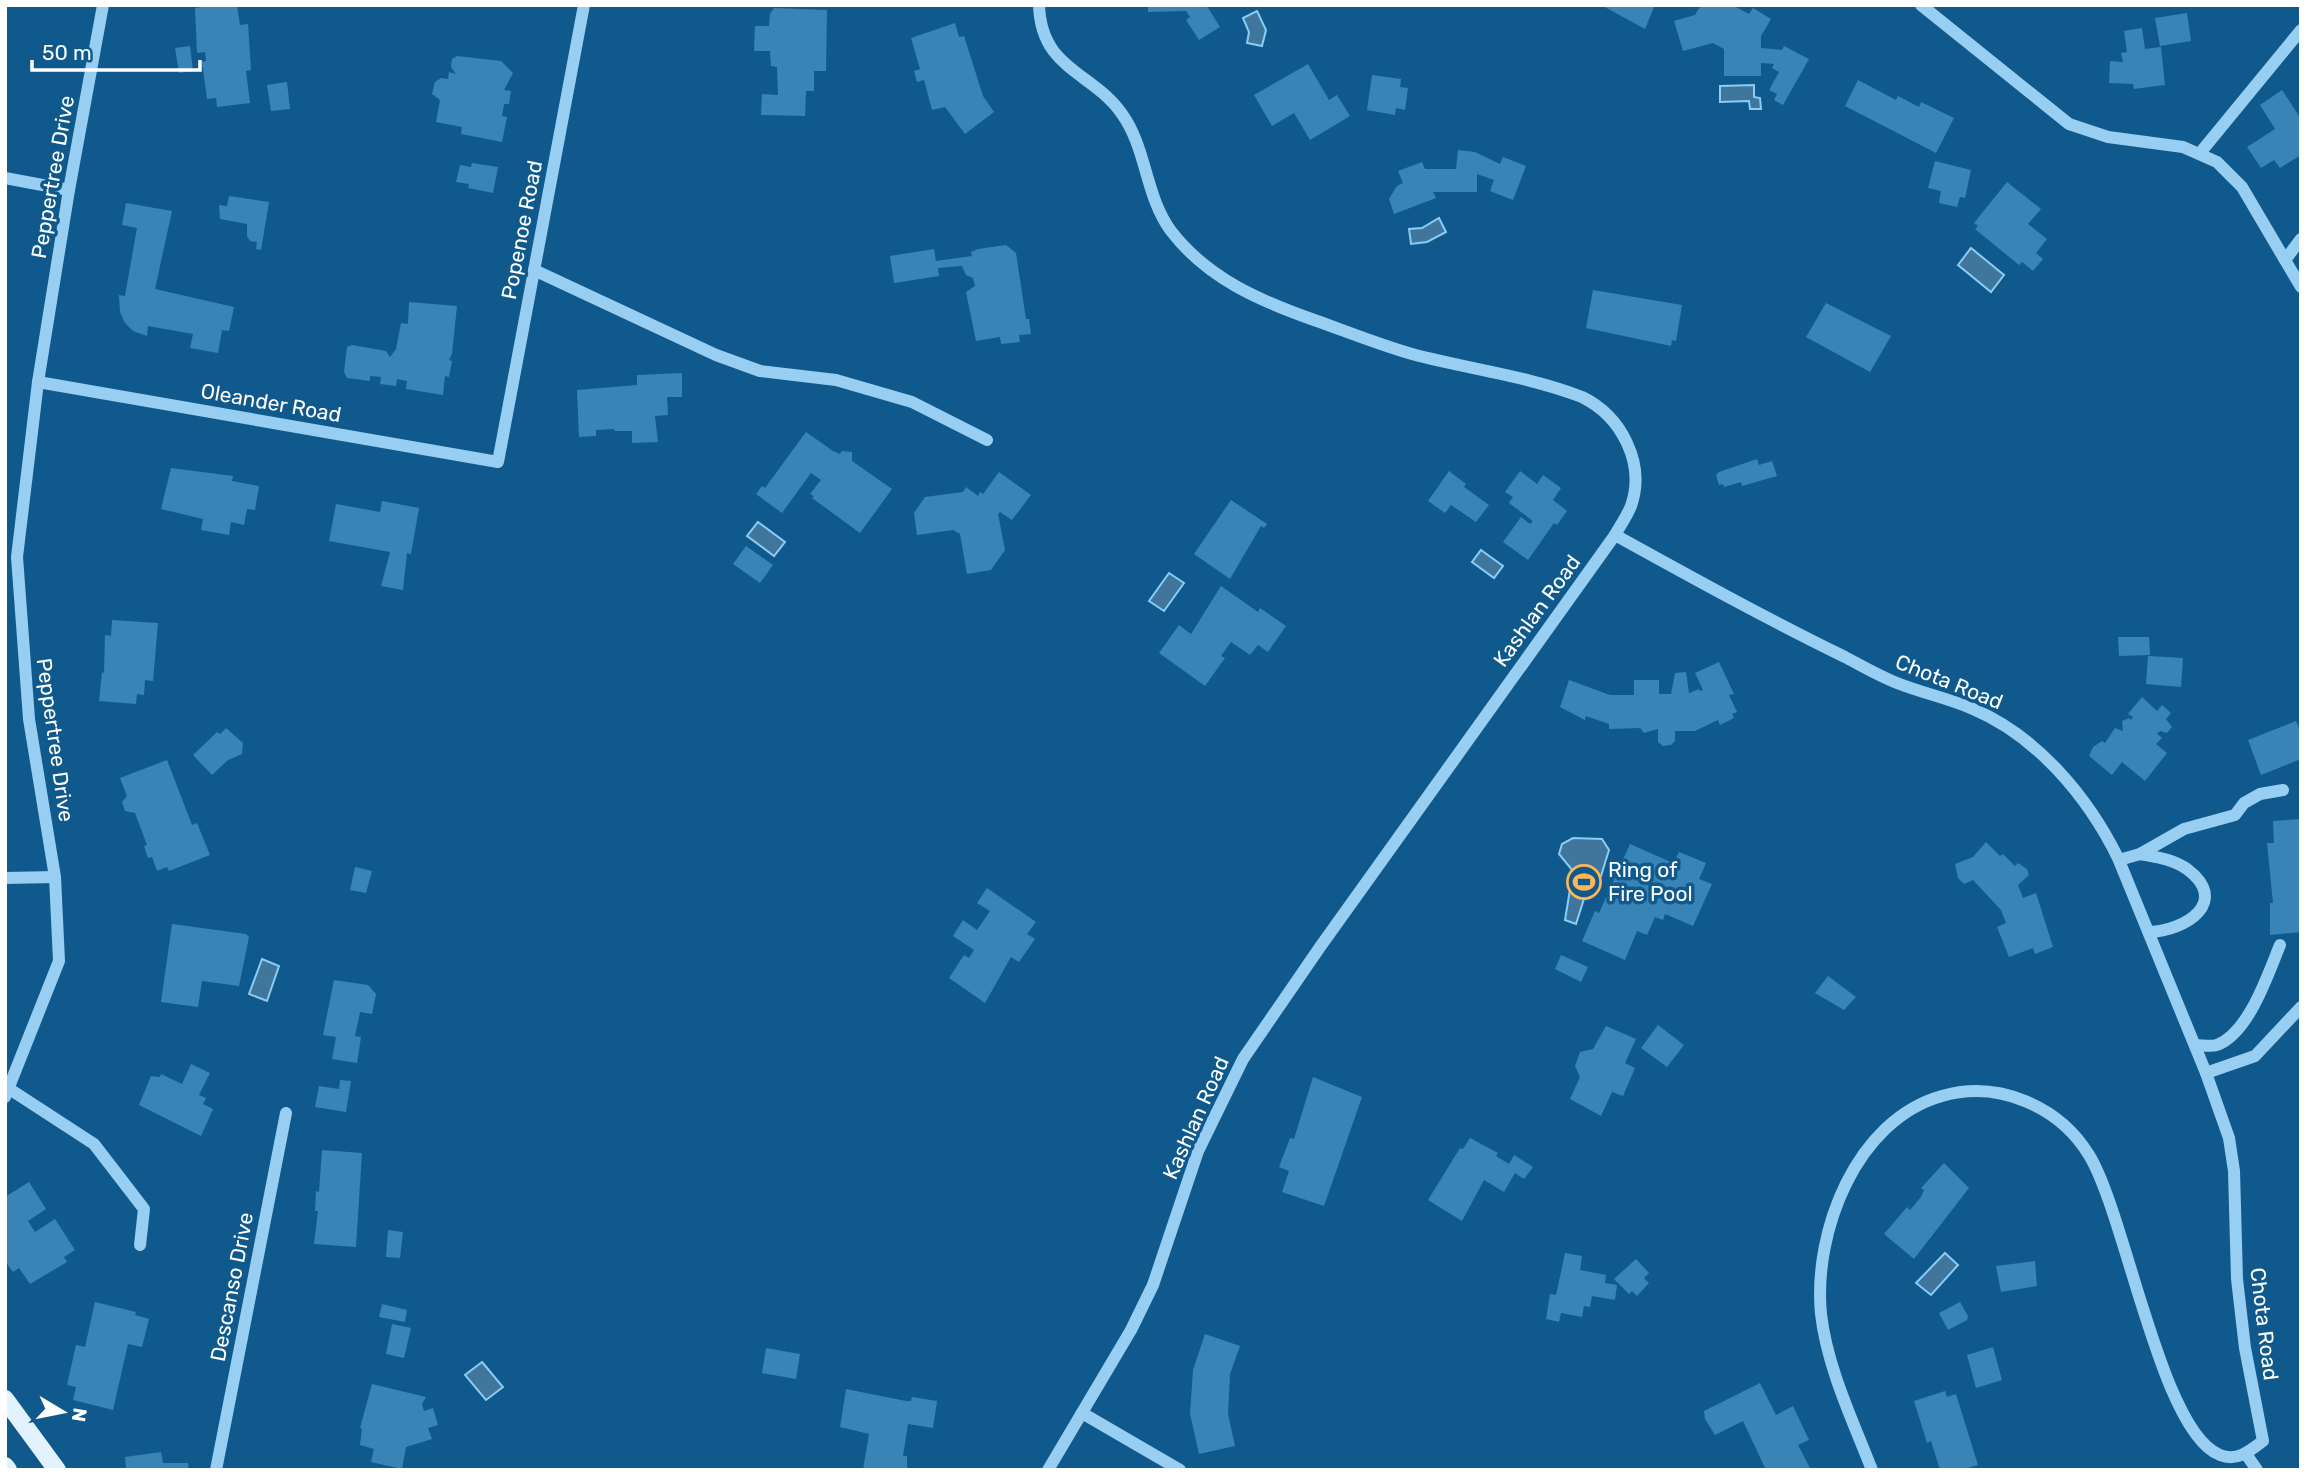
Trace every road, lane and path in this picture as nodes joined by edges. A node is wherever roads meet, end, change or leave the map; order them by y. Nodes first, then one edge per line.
1 (103, 5) edge
2 (584, 5) edge
3 (1039, 5) edge
4 (1921, 5) edge
5 (2301, 30) edge
6 (2200, 153) junction
7 (5, 178) edge
8 (69, 190) junction
9 (2301, 239) edge
10 (2285, 260) junction
11 (534, 270) junction
12 (2301, 287) edge
13 (38, 382) junction
14 (987, 440) dead end
15 (498, 462) joint
16 (1615, 535) junction
17 (2283, 790) dead end
18 (2140, 854) junction
19 (2119, 860) junction
20 (55, 877) junction
21 (5, 878) edge
22 (2149, 932) junction
23 (2280, 945) dead end
24 (2301, 1007) edge
25 (2195, 1045) junction
26 (2206, 1073) junction
27 (8, 1093) edge
28 (286, 1113) dead end
29 (140, 1245) dead end
30 (5, 1399) edge
31 (1082, 1413) junction
32 (2246, 1454) junction
33 (57, 1470) edge
34 (216, 1470) edge
35 (1048, 1470) edge
36 (1180, 1470) edge
37 (1872, 1470) edge
38 (2258, 1470) edge

1 - 8 street, Peppertree Drive
2 - 11 street, Popenoe Road
3 - 16 street, Kashlan Road
4 - 6 street
5 - 6 street
6 - 10 street
7 - 8 street
8 - 13 street, Peppertree Drive
9 - 10 street
10 - 12 street
11 - 14 street
11 - 15 street, Popenoe Road
13 - 15 street, Oleander Road
13 - 20 street, Peppertree Drive
16 - 19 street, Chota Road
16 - 31 street, Kashlan Road
17 - 18 street
18 - 19 street
18 - 22 street
19 - 22 street, Chota Road
20 - 21 street
20 - 27 street, Peppertree Drive
22 - 25 street, Chota Road
23 - 25 street
24 - 26 street
25 - 26 street, Chota Road
26 - 32 street, Chota Road
27 - 29 street
28 - 34 street, Descanso Drive
30 - 33 main road
31 - 35 street, Kashlan Road
31 - 36 street
32 - 37 street
32 - 38 street

